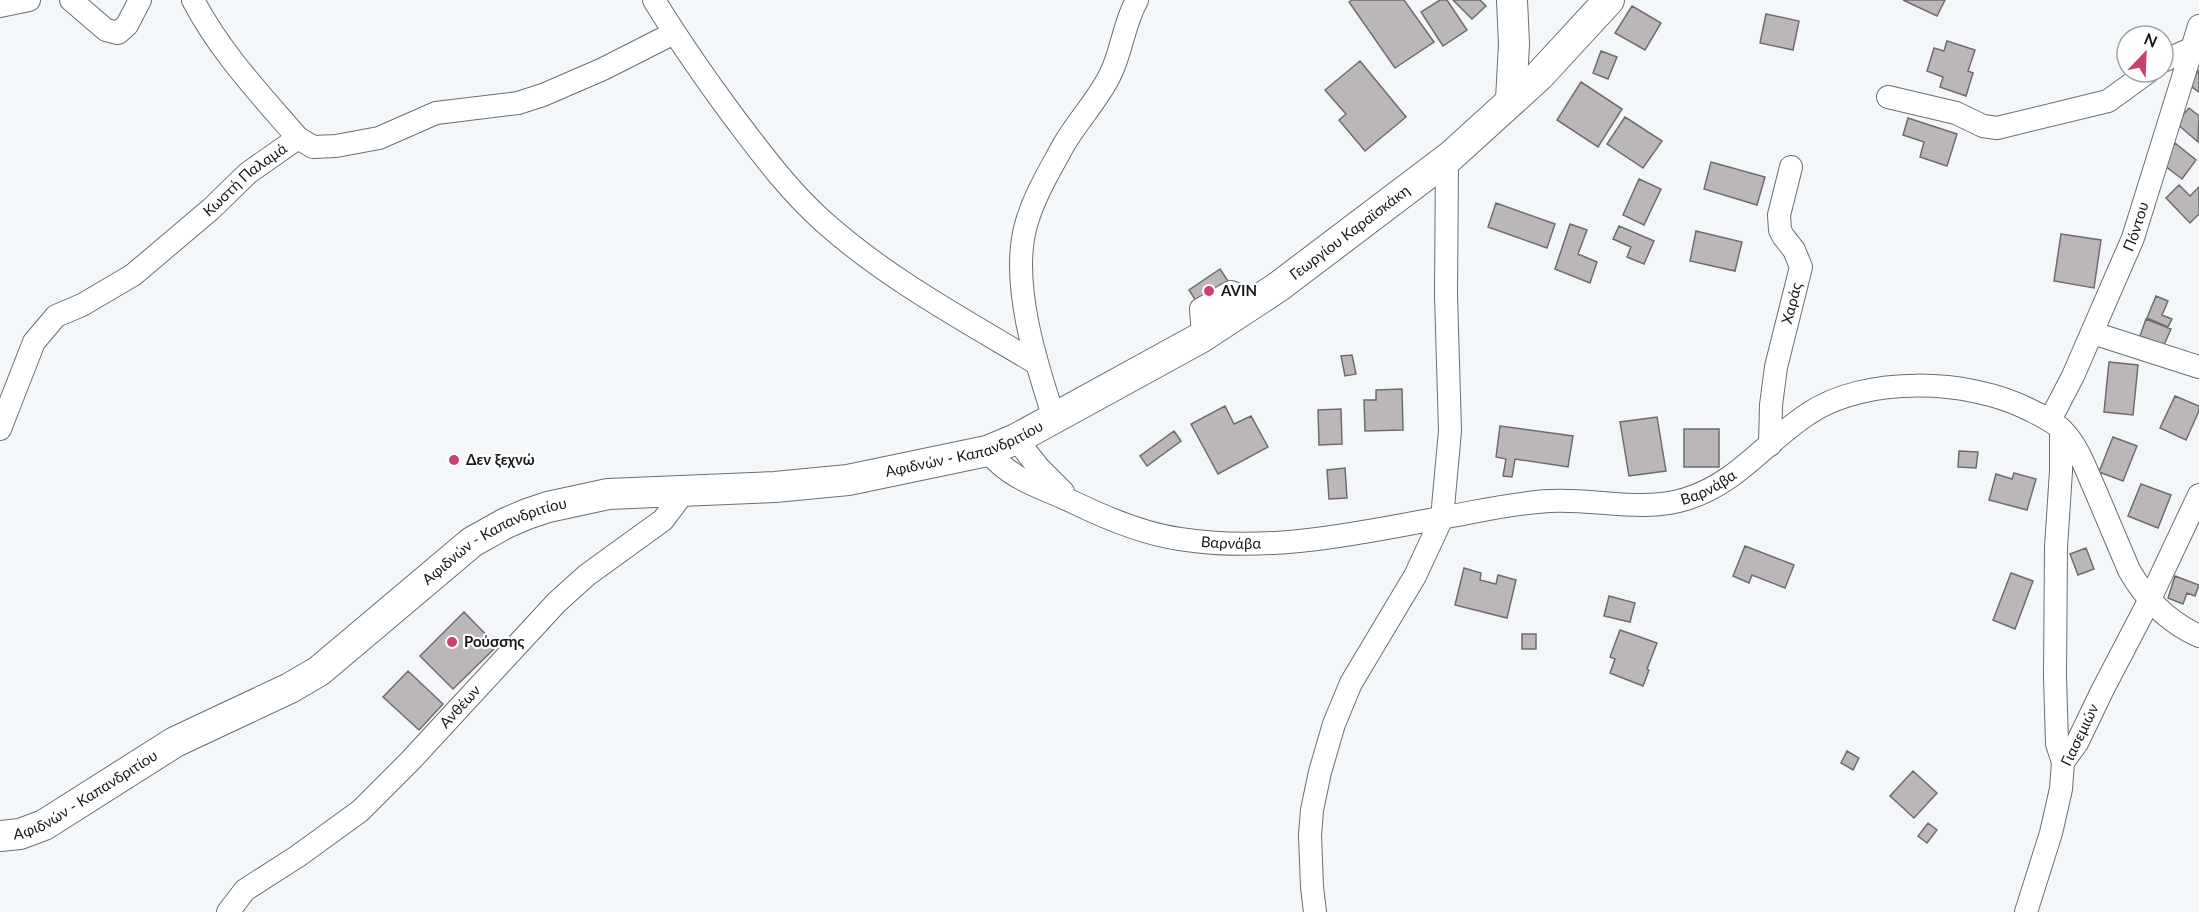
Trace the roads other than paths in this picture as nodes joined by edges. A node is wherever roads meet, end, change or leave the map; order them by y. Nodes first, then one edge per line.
1 (30, 0) edge
2 (71, 0) edge
3 (140, 0) edge
4 (193, 0) edge
5 (654, 0) edge
6 (1137, 0) edge
7 (1512, 0) edge
8 (1609, 0) edge
9 (0, 6) edge
10 (2199, 26) edge
11 (674, 33) junction
12 (2191, 49) junction
13 (2175, 56) edge
14 (2131, 84) edge
15 (1888, 97) dead end
16 (1511, 100) junction
17 (298, 138) junction
18 (1447, 160) junction
19 (1791, 167) dead end
20 (1244, 297) dead end
21 (1202, 323) dead end
22 (2093, 333) junction
23 (1036, 363) junction
24 (2199, 367) edge
25 (1054, 418) junction
26 (2056, 424) junction
27 (0, 429) edge
28 (1016, 439) junction
29 (1770, 445) junction
30 (987, 451) junction
31 (684, 492) junction
32 (2199, 495) edge
33 (1075, 503) junction
34 (1443, 518) junction
35 (2149, 600) junction
36 (2199, 636) edge
37 (2063, 762) junction
38 (0, 836) edge
39 (228, 912) edge
40 (1316, 912) edge
41 (2026, 912) edge

1 - 9 street
2 - 3 street
4 - 17 street
5 - 11 street
6 - 23 street
7 - 16 main road
8 - 16 main road, Γεωργίου Καραϊσκάκη
10 - 12 street, Πόντου
11 - 17 street, Κωστή Παλαμά
11 - 23 street
12 - 13 street
12 - 22 street, Πόντου
14 - 15 street
16 - 18 main road, Γεωργίου Καραϊσκάκη
17 - 27 street, Κωστή Παλαμά
18 - 25 main road, Γεωργίου Καραϊσκάκη
18 - 34 street
19 - 29 street, Χαράς
20 - 21 street
22 - 24 street
22 - 26 street, Πόντου
23 - 25 street
25 - 28 main road, Αφιδνών - Καπανδριτίου
26 - 29 street, Βαρνάβα
26 - 35 street
26 - 37 street
28 - 30 main road, Αφιδνών - Καπανδριτίου
28 - 33 street, Βαρνάβα
29 - 34 street, Βαρνάβα
30 - 31 main road, Αφιδνών - Καπανδριτίου
30 - 33 street, Βαρνάβα
31 - 38 main road, Αφιδνών - Καπανδριτίου
31 - 39 street, Ανθέων
32 - 35 street, Γιασεμιών
33 - 34 street, Βαρνάβα
34 - 40 street
35 - 36 street
35 - 37 street, Γιασεμιών
37 - 41 street, Γιασεμιών

